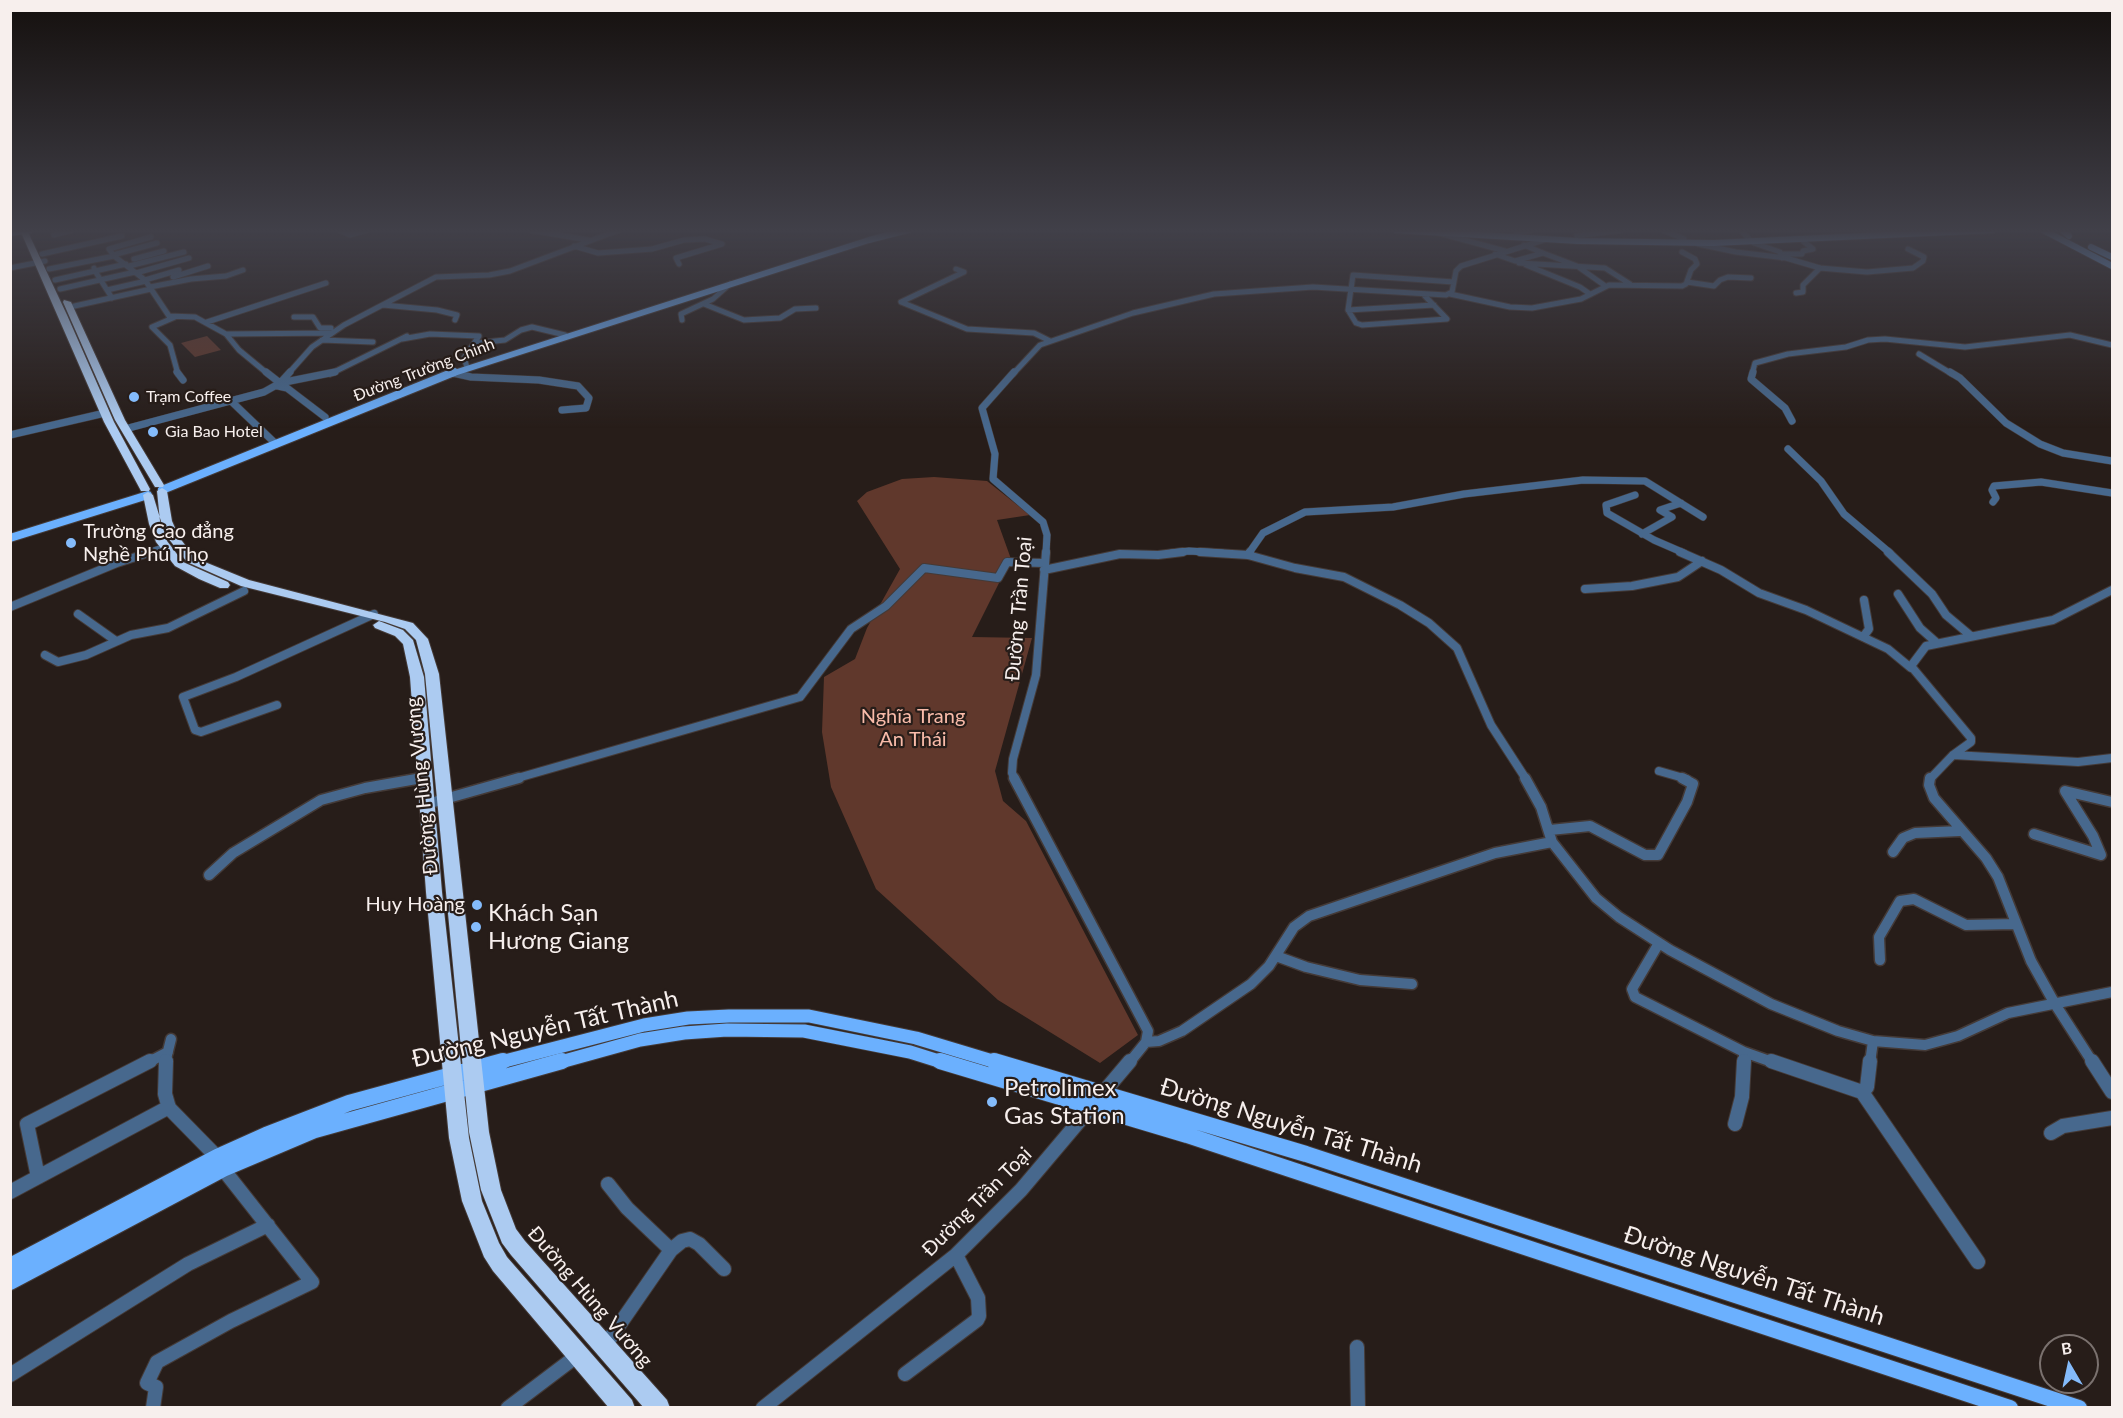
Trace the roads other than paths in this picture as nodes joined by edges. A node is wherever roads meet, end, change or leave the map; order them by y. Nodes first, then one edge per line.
1 (56, 296) edge
2 (64, 296) edge
3 (117, 296) edge
4 (156, 296) edge
5 (286, 296) edge
6 (398, 296) edge
7 (674, 296) edge
8 (691, 296) edge
9 (718, 296) edge
10 (913, 296) edge
11 (1205, 296) edge
12 (1349, 296) edge
13 (1425, 296) edge
14 (1460, 296) edge
15 (1586, 296) edge
16 (112, 298) joint
17 (383, 304) junction
18 (704, 304) junction
19 (1434, 305) junction
20 (70, 307) junction
21 (816, 308) dead end
22 (1348, 310) junction
23 (174, 317) junction
24 (294, 317) dead end
25 (455, 320) dead end
26 (682, 320) dead end
27 (207, 322) junction
28 (340, 328) junction
29 (557, 332) junction
30 (332, 333) junction
31 (226, 334) junction
32 (565, 335) junction
33 (322, 340) junction
34 (1050, 341) junction
35 (374, 342) dead end
36 (477, 343) junction
37 (2112, 345) edge
38 (1919, 354) dead end
39 (466, 365) junction
40 (453, 373) junction
41 (183, 380) dead end
42 (278, 385) junction
43 (231, 401) junction
44 (562, 410) dead end
45 (105, 413) junction
46 (325, 417) junction
47 (1792, 421) dead end
48 (125, 429) junction
49 (10, 435) edge
50 (273, 442) junction
51 (1788, 449) dead end
52 (2112, 461) edge
53 (153, 490) junction
54 (2112, 492) edge
55 (1635, 495) dead end
56 (1993, 502) dead end
57 (1681, 503) junction
58 (1703, 517) dead end
59 (10, 532) edge
60 (1642, 534) junction
61 (10, 538) edge
62 (166, 547) junction
63 (1248, 555) junction
64 (1702, 561) junction
65 (1044, 567) junction
66 (1585, 589) dead end
67 (2112, 590) edge
68 (244, 591) junction
69 (1898, 594) dead end
70 (2099, 596) junction
71 (1864, 600) dead end
72 (2112, 602) edge
73 (10, 607) edge
74 (78, 614) dead end
75 (367, 617) junction
76 (1971, 636) junction
77 (1863, 637) junction
78 (116, 641) junction
79 (1937, 643) junction
80 (45, 655) dead end
81 (1911, 668) junction
82 (276, 705) dead end
83 (1953, 754) junction
84 (2111, 759) edge
85 (1659, 771) dead end
86 (424, 777) junction
87 (444, 799) junction
88 (2112, 802) edge
89 (427, 804) junction
90 (1550, 830) junction
91 (1960, 831) junction
92 (2034, 834) dead end
93 (1552, 842) junction
94 (1893, 852) dead end
95 (209, 875) dead end
96 (2015, 924) junction
97 (1659, 943) junction
98 (1276, 956) junction
99 (1880, 960) dead end
100 (1412, 984) dead end
101 (2112, 992) edge
102 (2055, 1004) junction
103 (171, 1038) dead end
104 (1872, 1041) junction
105 (1146, 1042) junction
106 (168, 1052) junction
107 (1744, 1052) junction
108 (473, 1068) junction
109 (1002, 1072) junction
110 (453, 1074) junction
111 (475, 1085) junction
112 (455, 1091) junction
113 (1862, 1092) junction
114 (2112, 1092) edge
115 (1102, 1094) junction
116 (169, 1107) junction
117 (1091, 1107) junction
118 (2112, 1118) edge
119 (1735, 1124) dead end
120 (2051, 1133) dead end
121 (255, 1147) junction
122 (227, 1160) junction
123 (38, 1178) junction
124 (608, 1184) dead end
125 (10, 1192) edge
126 (268, 1226) junction
127 (86, 1234) junction
128 (671, 1250) junction
129 (956, 1255) junction
130 (1978, 1262) dead end
131 (10, 1266) edge
132 (724, 1269) dead end
133 (10, 1282) edge
134 (604, 1347) junction
135 (1357, 1347) dead end
136 (578, 1355) junction
137 (906, 1374) dead end
138 (10, 1375) edge
139 (153, 1407) edge
140 (508, 1407) edge
141 (624, 1407) edge
142 (659, 1407) edge
143 (763, 1407) edge
144 (1358, 1407) edge
145 (2010, 1407) edge
146 (2079, 1407) edge

1 - 45 highway, Đường Hùng Vương
2 - 20 highway, Đường Hùng Vương
3 - 16 street
4 - 23 street
5 - 27 street
6 - 17 street
7 - 29 main road, Đường Trường Chinh
8 - 32 main road, Đường Trường Chinh
9 - 18 street
10 - 34 street
11 - 34 street, Đường Trần Toại
12 - 22 street
13 - 19 street
14 - 15 street, Đường Trần Toại
16 - 20 street
17 - 25 street
17 - 28 street
18 - 21 street
18 - 26 street
19 - 22 street
19 - 22 street
20 - 48 highway, Đường Hùng Vương
23 - 27 street
23 - 41 street
24 - 28 street
27 - 31 street
28 - 30 street
29 - 32 street
29 - 36 street
29 - 39 main road, Đường Trường Chinh
30 - 31 street
30 - 33 street
31 - 42 street
32 - 39 main road, Đường Trường Chinh
33 - 35 street
33 - 42 street
34 - 65 street, Đường Trần Toại
36 - 39 street
36 - 42 street
37 - 47 street
38 - 52 street
39 - 40 main road, Đường Trường Chinh
39 - 46 main road, Đường Trường Chinh
40 - 44 street
40 - 50 main road, Đường Trường Chinh
42 - 43 street
42 - 46 street
43 - 48 street
43 - 50 street
45 - 49 street
45 - 53 highway, Đường Hùng Vương
46 - 50 main road, Đường Trường Chinh
48 - 53 highway, Đường Hùng Vương
50 - 53 main road, Đường Trường Chinh
51 - 76 street
53 - 59 main road, Đường Trường Chinh
53 - 61 main road, Đường Trường Chinh
53 - 62 highway, Đường Hùng Vương
53 - 75 highway, Đường Hùng Vương
54 - 56 street
55 - 60 street
57 - 58 street
57 - 60 street
57 - 63 street
60 - 64 street
62 - 68 highway, Đường Hùng Vương
62 - 73 street
63 - 65 street
63 - 90 street
64 - 66 street
64 - 77 street
65 - 87 street
65 - 105 street, Đường Trần Toại
67 - 70 street
68 - 75 highway, Đường Hùng Vương
68 - 78 street
69 - 79 street
70 - 72 street
70 - 76 street
71 - 77 street
74 - 78 street
75 - 82 street
75 - 86 highway, Đường Hùng Vương
75 - 87 highway, Đường Hùng Vương
76 - 79 street
77 - 81 street
78 - 80 street
79 - 81 street
81 - 83 street
83 - 84 street
83 - 91 street
85 - 90 street
86 - 89 highway, Đường Hùng Vương
86 - 95 street
87 - 89 street
87 - 108 highway, Đường Hùng Vương
88 - 92 street
89 - 110 highway, Đường Hùng Vương
90 - 93 street
91 - 94 street
91 - 96 street
93 - 97 street
93 - 98 street
96 - 99 street
96 - 102 street
97 - 104 street
97 - 107 street
98 - 100 street
98 - 105 street
101 - 102 street
102 - 104 street
102 - 114 street
103 - 106 street
104 - 113 street
105 - 115 street, Đường Trần Toại
106 - 116 street
106 - 123 street
107 - 113 street
107 - 119 street
108 - 109 main road, Đường Nguyễn Tất Thành
108 - 110 main road, Đường Nguyễn Tất Thành
108 - 111 highway, Đường Hùng Vương
109 - 111 main road, Đường Nguyễn Tất Thành
109 - 115 main road, Đường Nguyễn Tất Thành
109 - 117 main road, Đường Nguyễn Tất Thành
110 - 112 highway, Đường Hùng Vương
110 - 121 main road, Đường Nguyễn Tất Thành
111 - 112 main road, Đường Nguyễn Tất Thành
111 - 134 highway, Đường Hùng Vương
112 - 121 main road, Đường Nguyễn Tất Thành
112 - 136 highway, Đường Hùng Vương
113 - 130 street
115 - 117 street, Đường Trần Toại
115 - 146 main road, Đường Nguyễn Tất Thành
116 - 122 street
116 - 123 street
117 - 129 street, Đường Trần Toại
117 - 145 main road, Đường Nguyễn Tất Thành
118 - 120 street
121 - 122 main road, Đường Nguyễn Tất Thành
122 - 126 street
122 - 127 main road, Đường Nguyễn Tất Thành
123 - 125 street
124 - 128 street
126 - 138 street
126 - 139 street
127 - 131 main road, Đường Nguyễn Tất Thành
127 - 133 main road, Đường Nguyễn Tất Thành
128 - 132 street
128 - 134 street
129 - 137 street
129 - 143 street, Đường Trần Toại
134 - 142 highway, Đường Hùng Vương
135 - 144 street
136 - 140 street
136 - 141 highway, Đường Hùng Vương

